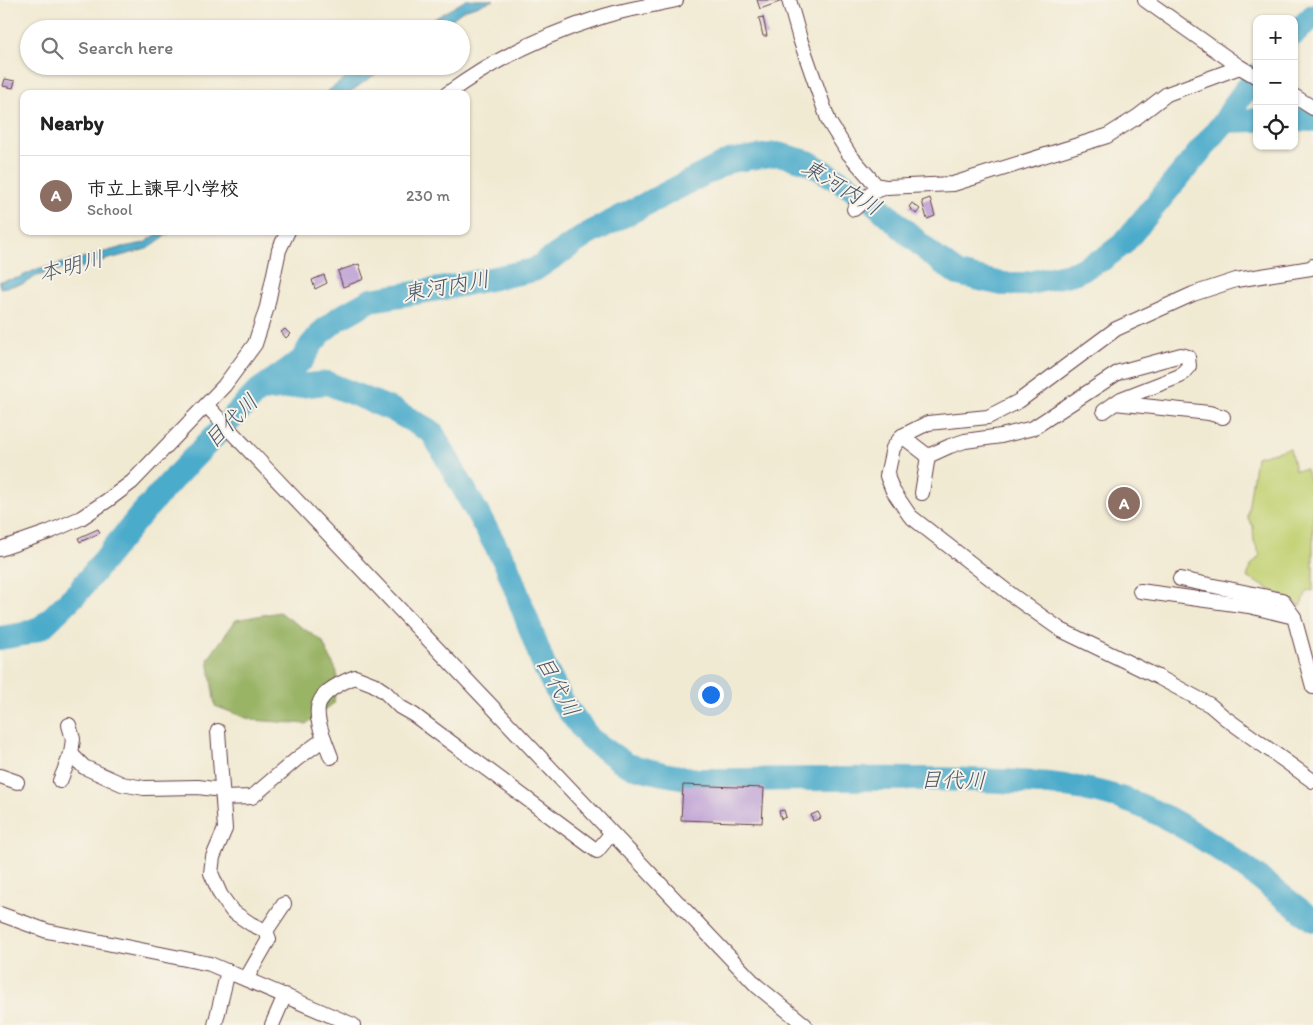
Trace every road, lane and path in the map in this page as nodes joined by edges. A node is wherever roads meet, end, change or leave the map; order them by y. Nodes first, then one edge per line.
1 (676, 0) edge
2 (789, 0) edge
3 (1145, 0) edge
4 (1248, 72) edge
5 (454, 90) edge
6 (1298, 96) edge
7 (1313, 97) edge
8 (1298, 98) edge
9 (1313, 108) edge
10 (879, 190) junction
11 (854, 209) dead end
12 (286, 235) edge
13 (1312, 268) edge
14 (210, 409) junction
15 (1223, 417) dead end
16 (902, 436) junction
17 (928, 456) junction
18 (922, 493) dead end
19 (0, 549) edge
20 (1180, 578) dead end
21 (1140, 591) dead end
22 (1294, 616) junction
23 (1313, 687) edge
24 (69, 725) dead end
25 (218, 732) dead end
26 (324, 739) junction
27 (71, 754) junction
28 (330, 758) dead end
29 (0, 776) edge
30 (60, 781) dead end
31 (1313, 781) edge
32 (17, 782) dead end
33 (222, 794) junction
34 (611, 834) junction
35 (284, 904) dead end
36 (0, 914) edge
37 (266, 931) junction
38 (228, 971) junction
39 (246, 979) junction
40 (284, 995) junction
41 (215, 1025) edge
42 (272, 1025) edge
43 (353, 1025) edge
44 (804, 1025) edge

1 - 5 street
2 - 10 street
3 - 4 street
4 - 10 street
6 - 7 street
8 - 9 street
10 - 11 street
12 - 14 street
13 - 16 street
14 - 19 street
14 - 34 street
15 - 17 street
16 - 17 street
16 - 31 street
17 - 18 street
20 - 22 street
21 - 22 street
22 - 23 street
24 - 27 street
25 - 33 street
26 - 28 street
26 - 33 street
26 - 34 street
27 - 30 street
27 - 33 street
29 - 32 street
33 - 37 street
34 - 44 street
35 - 37 street
36 - 38 street
37 - 39 street
38 - 39 street
38 - 41 street
39 - 40 street
40 - 42 street
40 - 43 street

